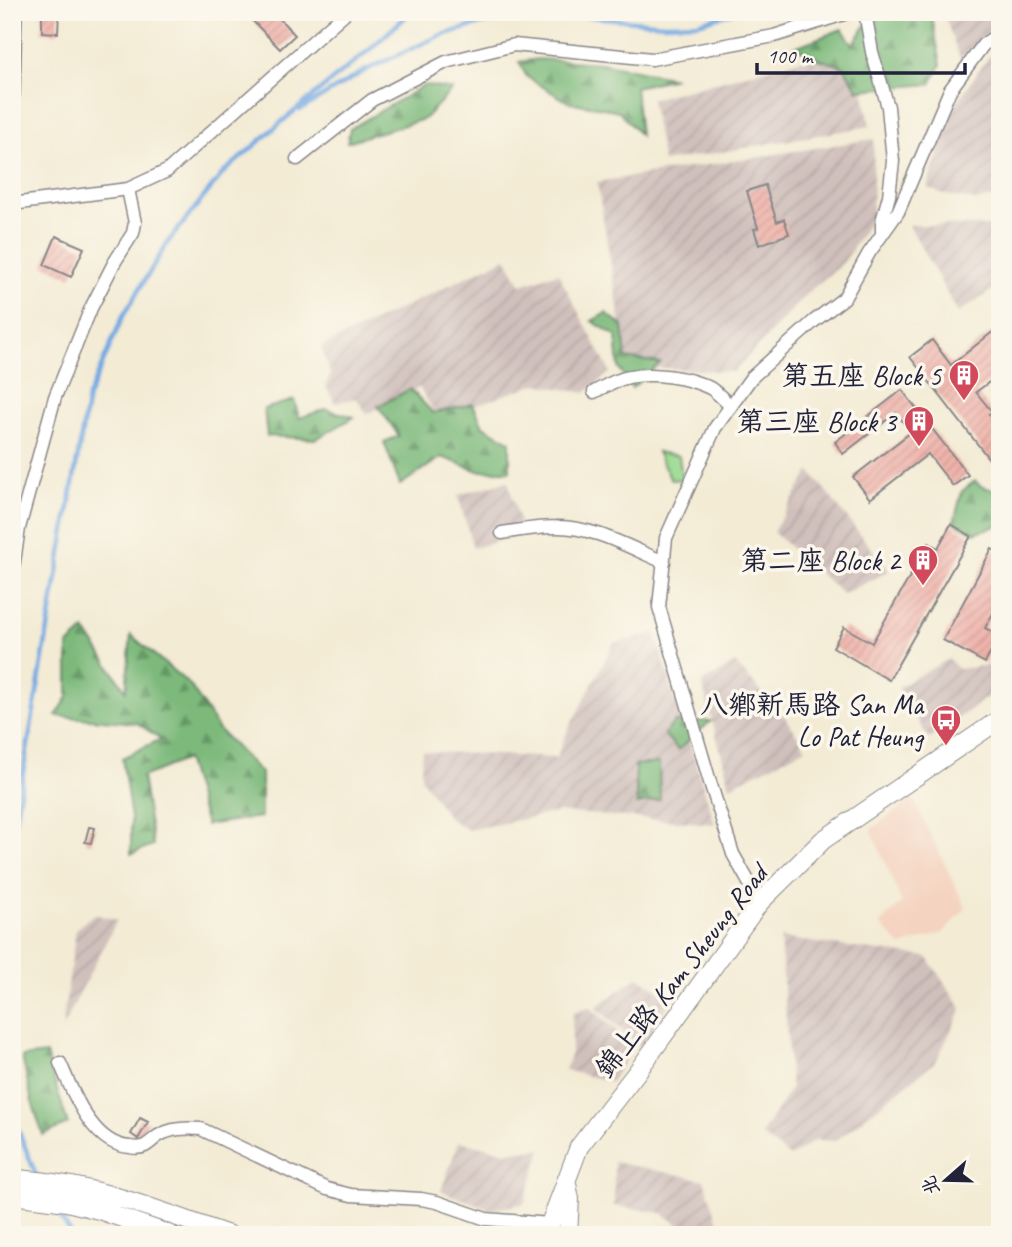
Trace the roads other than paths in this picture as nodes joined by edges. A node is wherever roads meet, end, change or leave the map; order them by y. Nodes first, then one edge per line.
1 (346, 12) edge
2 (850, 12) edge
3 (865, 12) edge
4 (1000, 33) edge
5 (297, 159) dead end
6 (128, 190) junction
7 (12, 204) edge
8 (882, 234) junction
9 (594, 392) dead end
10 (731, 406) junction
11 (502, 533) dead end
12 (664, 562) junction
13 (12, 575) edge
14 (1000, 719) edge
15 (761, 902) junction
16 (60, 1063) dead end
17 (12, 1179) edge
18 (567, 1180) junction
19 (12, 1195) edge
20 (99, 1201) junction
21 (549, 1229) edge
22 (171, 1235) edge
23 (229, 1235) edge
24 (568, 1235) edge

1 - 6 street
2 - 5 street
3 - 8 street
4 - 8 street
6 - 7 street
6 - 13 street
8 - 10 street
9 - 10 street
10 - 12 street
11 - 12 street
12 - 15 street
14 - 15 main road, 錦上路 Kam Sheung Road
15 - 18 main road, 錦上路 Kam Sheung Road
16 - 21 street
17 - 20 main road
18 - 21 main road, 錦上路 Kam Sheung Road
18 - 24 main road, 錦上路 Kam Sheung Road
19 - 20 main road
20 - 22 main road
20 - 23 main road

